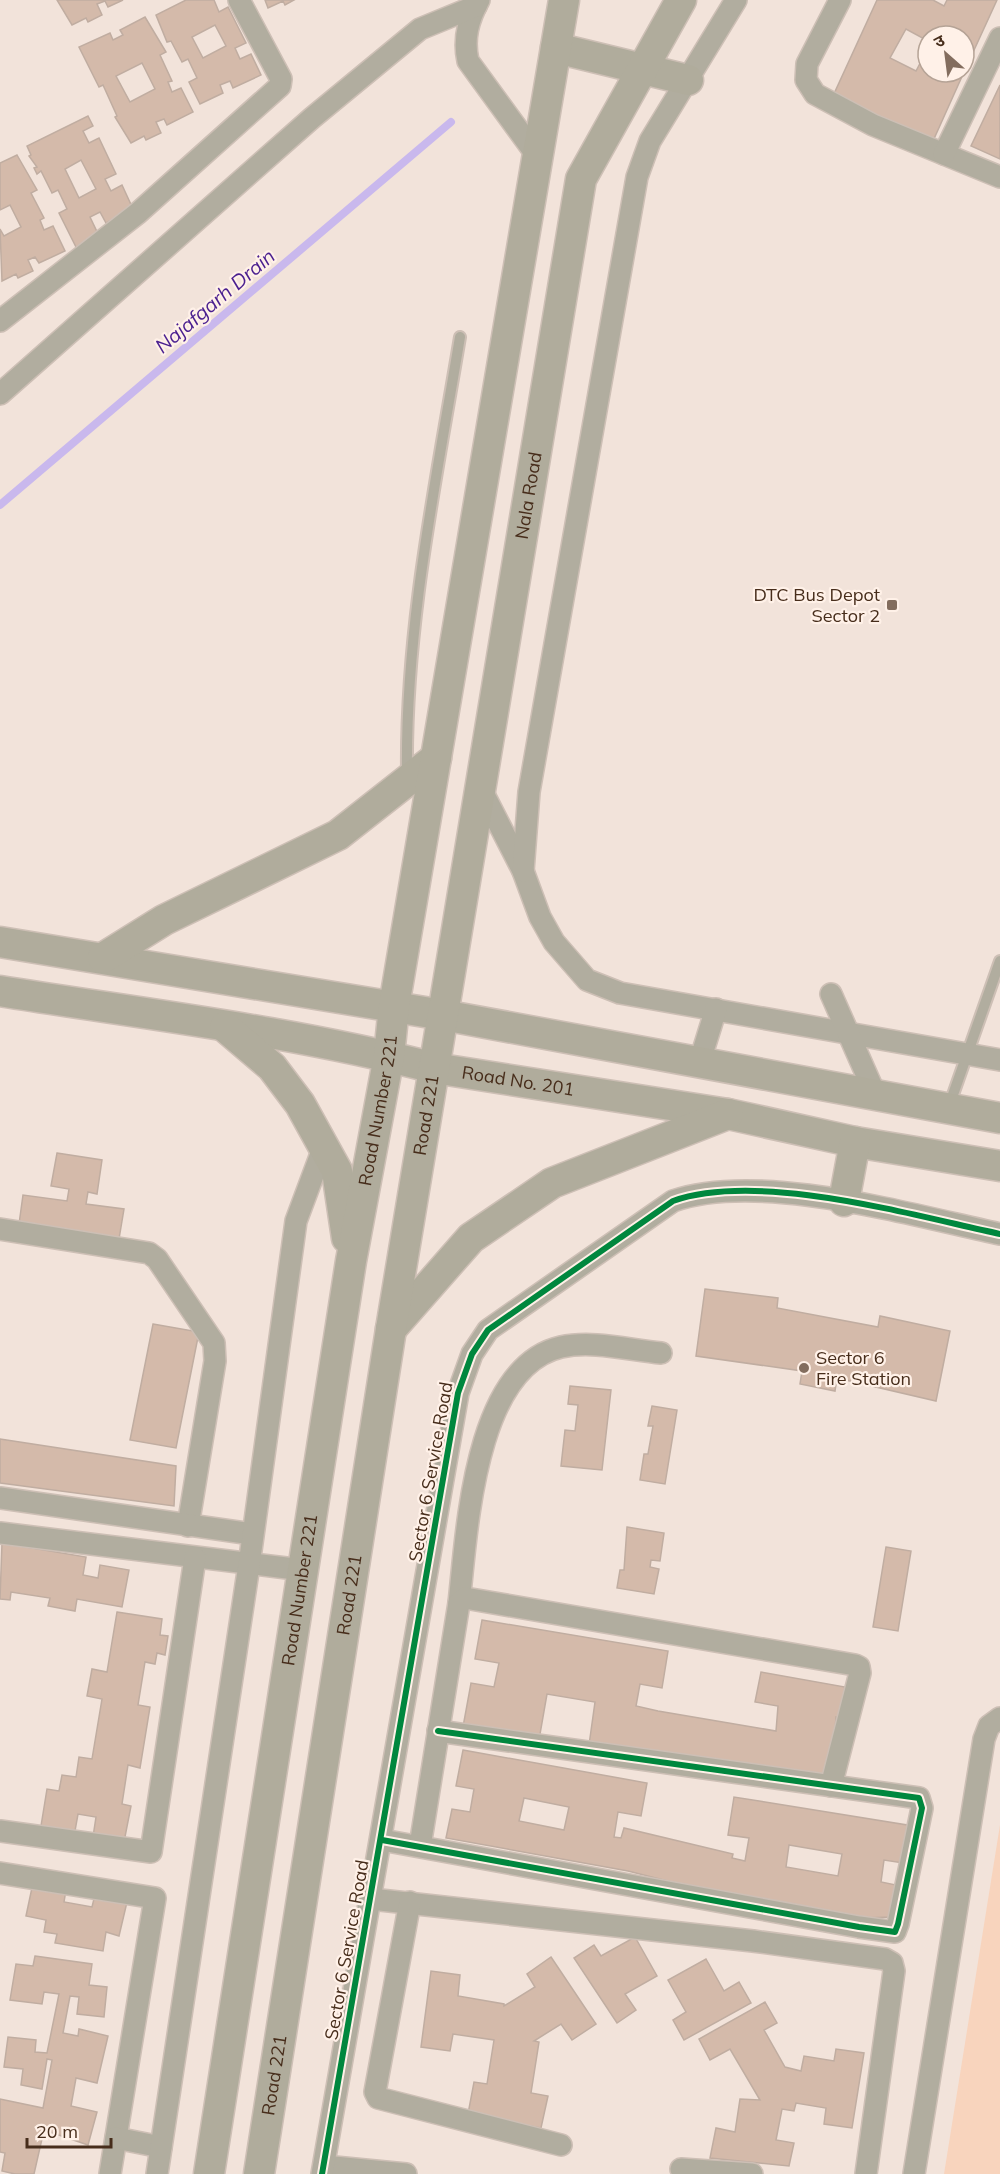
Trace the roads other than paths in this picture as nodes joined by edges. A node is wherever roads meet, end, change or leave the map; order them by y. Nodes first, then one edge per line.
1 (240, 0) edge
2 (564, 0) edge
3 (681, 0) edge
4 (736, 0) edge
5 (840, 0) edge
6 (478, 3) edge
7 (1000, 38) edge
8 (556, 48) junction
9 (642, 69) junction
10 (688, 80) junction
11 (944, 153) junction
12 (538, 157) junction
13 (1000, 177) edge
14 (0, 321) edge
15 (460, 337) dead end
16 (0, 394) edge
17 (435, 758) junction
18 (407, 781) junction
19 (480, 787) junction
20 (523, 871) junction
21 (0, 942) edge
22 (103, 958) junction
23 (1000, 961) edge
24 (0, 991) edge
25 (831, 994) dead end
26 (394, 1006) junction
27 (716, 1010) junction
28 (442, 1015) junction
29 (224, 1027) junction
30 (850, 1033) junction
31 (969, 1054) junction
32 (389, 1056) junction
33 (1000, 1060) edge
34 (699, 1064) junction
35 (434, 1068) junction
36 (876, 1096) junction
37 (948, 1109) junction
38 (728, 1114) junction
39 (1000, 1118) edge
40 (855, 1142) junction
41 (324, 1146) junction
42 (1000, 1166) edge
43 (844, 1201) junction
44 (0, 1229) edge
45 (1000, 1234) edge
46 (351, 1261) junction
47 (391, 1329) junction
48 (661, 1353) dead end
49 (0, 1498) edge
50 (188, 1526) junction
51 (0, 1533) edge
52 (252, 1534) junction
53 (195, 1558) junction
54 (249, 1564) junction
55 (303, 1570) junction
56 (459, 1603) junction
57 (1000, 1718) edge
58 (438, 1731) junction
59 (831, 1786) junction
60 (0, 1831) edge
61 (382, 1840) junction
62 (420, 1846) junction
63 (0, 1873) edge
64 (371, 1899) junction
65 (410, 1902) junction
66 (116, 2138) junction
67 (561, 2145) dead end
68 (161, 2147) junction
69 (681, 2169) dead end
70 (323, 2170) edge
71 (365, 2171) edge
72 (110, 2174) edge
73 (157, 2174) edge
74 (209, 2174) edge
75 (259, 2174) edge
76 (406, 2174) edge
77 (752, 2174) edge
78 (866, 2174) edge
79 (914, 2174) edge

1 - 14 street
2 - 8 main road
3 - 9 main road, Nala Road
4 - 10 street
5 - 11 street
6 - 12 street
6 - 16 street
7 - 11 street
8 - 9 main road
8 - 12 main road
9 - 10 main road
9 - 19 main road, Nala Road
10 - 20 street
11 - 13 street
12 - 17 main road
15 - 18 lane
17 - 18 main road
17 - 26 main road
18 - 22 main road
19 - 20 street
19 - 28 main road, Nala Road
20 - 27 street
21 - 22 main road
22 - 26 main road
23 - 31 lane
24 - 29 main road, Road No. 201
25 - 30 street
26 - 28 main road
26 - 32 main road, Road Number 221
27 - 30 street
27 - 34 street
28 - 34 main road
28 - 35 main road, Road 221
29 - 32 main road, Road No. 201
29 - 41 main road
30 - 31 street
30 - 36 street
31 - 33 street
31 - 37 lane
32 - 35 main road, Road No. 201
32 - 46 main road, Road Number 221
34 - 36 main road
35 - 38 main road, Road No. 201
35 - 47 main road, Road 221
36 - 37 main road
37 - 39 main road
38 - 40 main road, Road No. 201
38 - 47 main road
40 - 42 main road, Road No. 201
40 - 43 main road
41 - 46 main road
41 - 52 street
43 - 45 street, Sector 6 Service Road
43 - 61 street, Sector 6 Service Road
44 - 50 street
46 - 55 main road, Road Number 221
47 - 75 main road, Road 221
48 - 56 street
49 - 50 street
50 - 52 street
51 - 53 street
52 - 54 street
53 - 54 street
53 - 60 street
54 - 55 street
54 - 68 street
55 - 74 main road, Road Number 221
56 - 58 street
56 - 59 street
57 - 79 street
58 - 59 street
58 - 62 street
59 - 62 street
61 - 62 street
61 - 64 street, Sector 6 Service Road
63 - 66 street
64 - 65 street
64 - 70 street, Sector 6 Service Road
65 - 67 street
65 - 78 street
66 - 68 street
66 - 72 street
68 - 73 street
69 - 77 street
70 - 71 street
71 - 76 street

